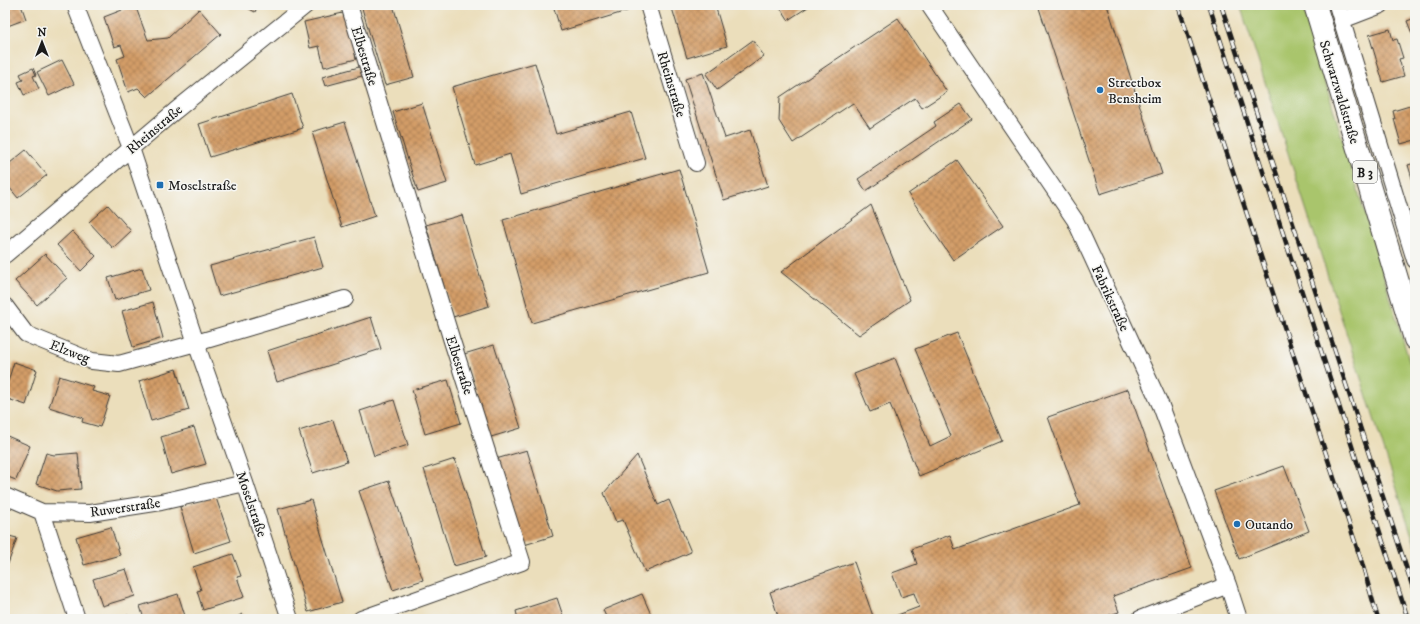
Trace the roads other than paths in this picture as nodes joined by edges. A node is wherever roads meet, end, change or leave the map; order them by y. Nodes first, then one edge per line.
1 (74, 5) edge
2 (306, 5) edge
3 (349, 5) edge
4 (648, 5) edge
5 (929, 5) edge
6 (1314, 5) edge
7 (1337, 5) edge
8 (1381, 5) edge
9 (1342, 20) junction
10 (131, 148) junction
11 (696, 163) dead end
12 (5, 255) edge
13 (1415, 260) edge
14 (345, 299) dead end
15 (5, 306) edge
16 (1415, 339) edge
17 (196, 343) junction
18 (246, 482) junction
19 (5, 496) edge
20 (42, 512) junction
21 (1228, 585) junction
22 (77, 619) edge
23 (290, 619) edge
24 (361, 619) edge
25 (1140, 619) edge
26 (1239, 619) edge

1 - 10 street, Moselstraße
2 - 10 street, Rheinstraße
3 - 24 street, Elbestraße
4 - 11 street, Rheinstraße
5 - 21 street, Fabrikstraße
6 - 16 main road, Schwarzwaldstraße / B 3
7 - 9 street, Schwarzwaldstraße
8 - 9 street
9 - 13 street, Schwarzwaldstraße
10 - 12 street, Rheinstraße
10 - 17 street, Moselstraße
14 - 17 street
15 - 17 street, Elzweg
17 - 18 street, Moselstraße
18 - 20 street, Ruwerstraße
18 - 23 street, Moselstraße
19 - 20 street, Ruwerstraße
20 - 22 street
21 - 25 street
21 - 26 street, Fabrikstraße

